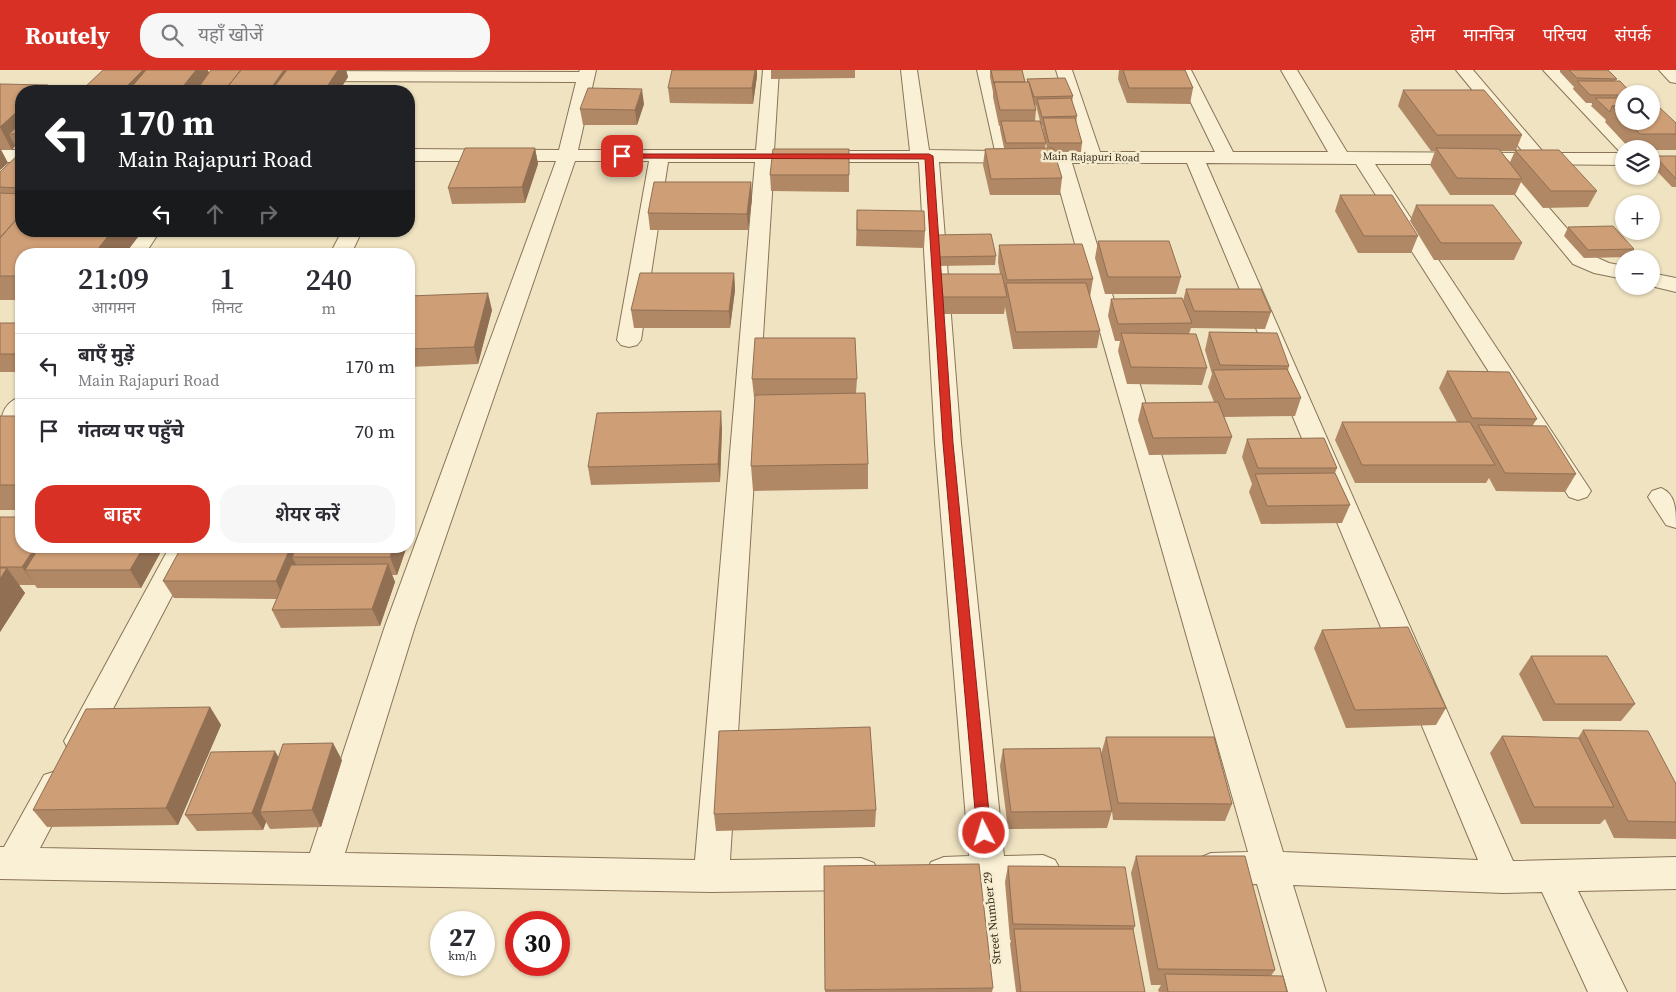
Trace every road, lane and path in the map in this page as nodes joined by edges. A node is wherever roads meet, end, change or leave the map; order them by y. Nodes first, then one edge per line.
1 (771, 70) edge
2 (909, 70) edge
3 (985, 70) edge
4 (1064, 70) edge
5 (1183, 70) edge
6 (1289, 70) edge
7 (1464, 70) edge
8 (1551, 70) edge
9 (1667, 70) edge
10 (587, 73) edge
11 (290, 76) edge
12 (1676, 78) edge
13 (1617, 140) edge
14 (0, 156) edge
15 (15, 156) edge
16 (415, 156) edge
17 (567, 156) junction
18 (659, 156) junction
19 (924, 156) junction
20 (1006, 156) junction
21 (1060, 156) junction
22 (764, 157) junction
23 (1092, 157) junction
24 (1194, 158) junction
25 (1227, 158) junction
26 (1352, 158) junction
27 (1496, 158) junction
28 (1539, 159) junction
29 (1615, 159) edge
30 (146, 237) edge
31 (138, 248) edge
32 (1615, 271) edge
33 (1660, 281) edge
34 (1676, 285) edge
35 (629, 340) dead end
36 (15, 413) edge
37 (0, 434) edge
38 (1578, 491) dead end
39 (180, 553) edge
40 (7, 863) edge
41 (1271, 868) junction
42 (322, 869) junction
43 (1183, 869) edge
44 (1075, 871) edge
45 (987, 872) junction
46 (1676, 873) edge
47 (711, 876) junction
48 (1502, 877) junction
49 (1553, 877) junction
50 (999, 992) edge
51 (1307, 992) edge
52 (1608, 992) edge

1 - 22 street
2 - 19 street, Street Number 29
3 - 20 street
4 - 23 street
5 - 25 street
6 - 26 street
7 - 28 street
8 - 13 street
9 - 12 street
10 - 11 street
10 - 17 street
14 - 15 street
16 - 17 street, Main Rajapuri Road
17 - 18 street, Main Rajapuri Road
17 - 42 street
18 - 22 street, Main Rajapuri Road
18 - 35 street
19 - 20 street, Main Rajapuri Road
19 - 22 street, Main Rajapuri Road
19 - 45 street, Street Number 29
20 - 21 street, Main Rajapuri Road
21 - 23 street, Main Rajapuri Road
21 - 41 street
22 - 47 street
23 - 24 street, Main Rajapuri Road
24 - 25 street, Main Rajapuri Road
24 - 48 street
25 - 26 street, Main Rajapuri Road
26 - 27 street, Main Rajapuri Road
26 - 38 street
27 - 28 street, Main Rajapuri Road
27 - 32 street
28 - 29 street, Main Rajapuri Road
30 - 31 street
33 - 34 street
36 - 37 street
39 - 40 street
40 - 42 street
41 - 43 street
41 - 48 street
41 - 51 street
42 - 47 street
44 - 45 street
45 - 47 street
45 - 50 street, Street Number 29
46 - 49 street
48 - 49 street
49 - 52 street

